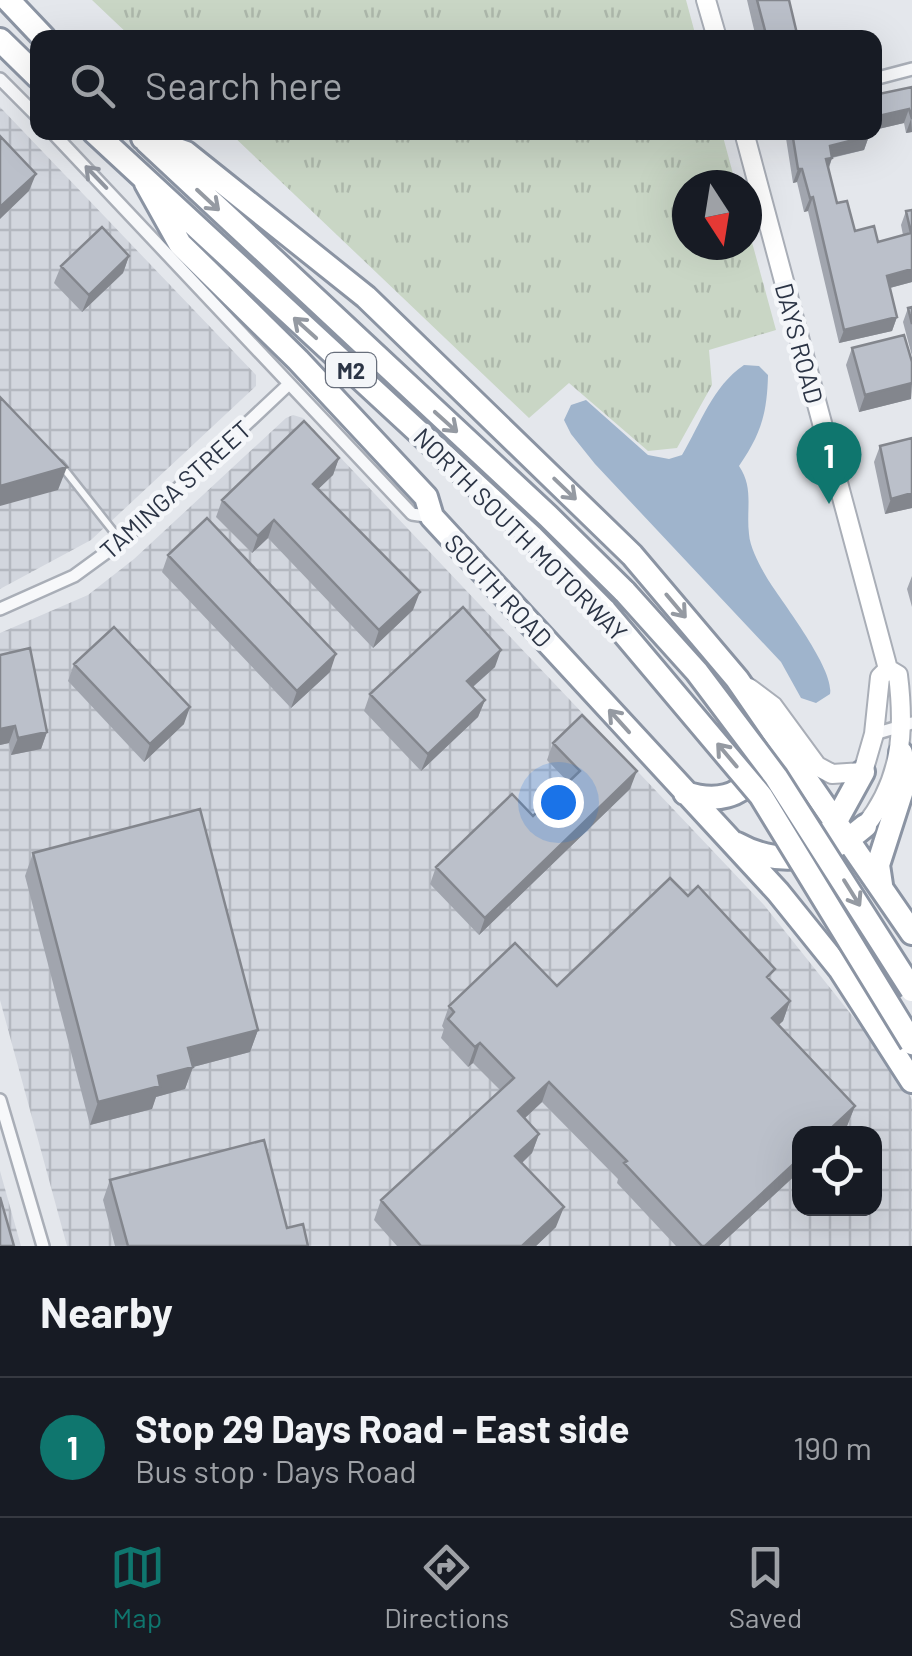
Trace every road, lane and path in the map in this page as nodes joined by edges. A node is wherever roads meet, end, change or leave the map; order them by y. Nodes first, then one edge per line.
1 (8, 0) edge
2 (706, 0) edge
3 (36, 30) edge
4 (715, 30) edge
5 (0, 40) edge
6 (30, 68) edge
7 (912, 69) edge
8 (882, 77) edge
9 (0, 79) edge
10 (30, 109) edge
11 (60, 140) edge
12 (102, 140) edge
13 (145, 140) edge
14 (153, 140) edge
15 (746, 140) edge
16 (146, 184) junction
17 (289, 384) junction
18 (53, 457) edge
19 (432, 517) junction
20 (122, 541) junction
21 (0, 609) edge
22 (888, 668) junction
23 (737, 679) junction
24 (765, 723) junction
25 (907, 725) edge
26 (874, 734) junction
27 (901, 753) junction
28 (863, 772) junction
29 (685, 793) junction
30 (850, 829) junction
31 (817, 854) junction
32 (881, 885) junction
33 (912, 932) edge
34 (912, 943) edge
35 (840, 969) junction
36 (912, 990) edge
37 (858, 995) junction
38 (912, 1043) edge
39 (912, 1080) edge
40 (0, 1100) edge
41 (43, 1246) edge

1 - 3 highway
2 - 4 street
5 - 6 highway
7 - 8 street
9 - 10 street
17 -> 11 street, SOUTH ROAD
12 - 16 highway, NORTH SOUTH MOTORWAY / M2
13 -> 36 highway, NORTH SOUTH MOTORWAY / M2, bridge
14 -> 23 highway
15 - 22 street, DAYS ROAD
16 - 19 highway
38 -> 16 highway, NORTH SOUTH MOTORWAY / M2, bridge
17 - 19 street, SOUTH ROAD
17 - 20 street, TAMINGA STREET
18 - 20 lane
29 -> 19 highway, SOUTH ROAD
20 - 21 street, TAMINGA STREET
22 - 25 street, DAYS ROAD
22 - 26 street, DAYS ROAD
23 - 24 highway
23 - 28 street
24 - 29 highway
24 - 30 highway
25 - 26 street
25 - 27 street, DAYS ROAD
26 - 28 street, DAYS ROAD
27 - 30 street, DAYS ROAD
27 - 32 highway
28 - 30 highway
29 - 31 highway
29 - 35 highway, SOUTH ROAD
30 - 31 highway
30 - 32 highway
31 - 35 highway
32 - 33 highway
34 - 37 highway
35 - 37 highway, SOUTH ROAD
37 - 39 highway, SOUTH ROAD
40 - 41 street

